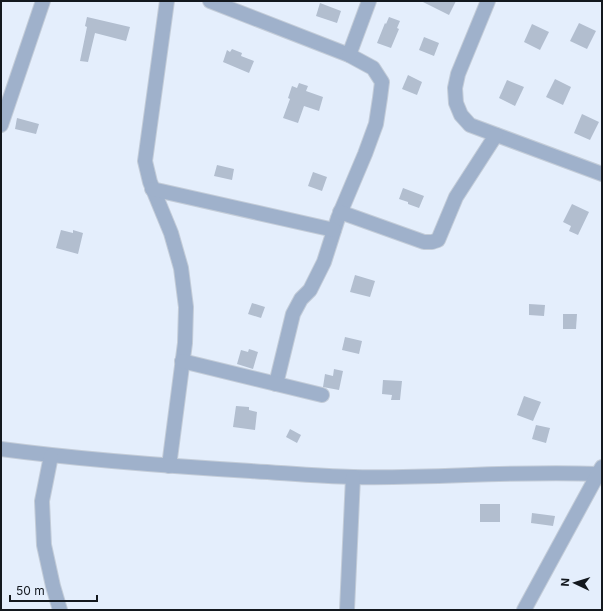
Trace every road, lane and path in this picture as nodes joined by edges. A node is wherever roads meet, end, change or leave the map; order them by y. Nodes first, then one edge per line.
1 (43, 1) edge
2 (168, 1) edge
3 (210, 1) edge
4 (369, 1) edge
5 (488, 1) edge
6 (349, 54) junction
7 (1, 125) edge
8 (496, 135) junction
9 (602, 174) edge
10 (152, 189) junction
11 (340, 212) junction
12 (334, 230) junction
13 (182, 361) junction
14 (276, 384) junction
15 (322, 395) dead end
16 (1, 449) edge
17 (51, 456) junction
18 (168, 466) junction
19 (600, 471) edge
20 (353, 477) junction
21 (60, 610) edge
22 (347, 610) edge
23 (524, 610) edge

1 - 7 street
2 - 10 street
3 - 6 street
4 - 6 street
5 - 8 street
6 - 11 street
8 - 9 street
8 - 11 street
10 - 12 street
10 - 13 street
11 - 12 street
12 - 14 street
13 - 14 street
13 - 18 street
14 - 15 street
16 - 17 street
17 - 18 street
17 - 21 street
18 - 20 street
19 - 20 street
19 - 23 street
20 - 22 street

